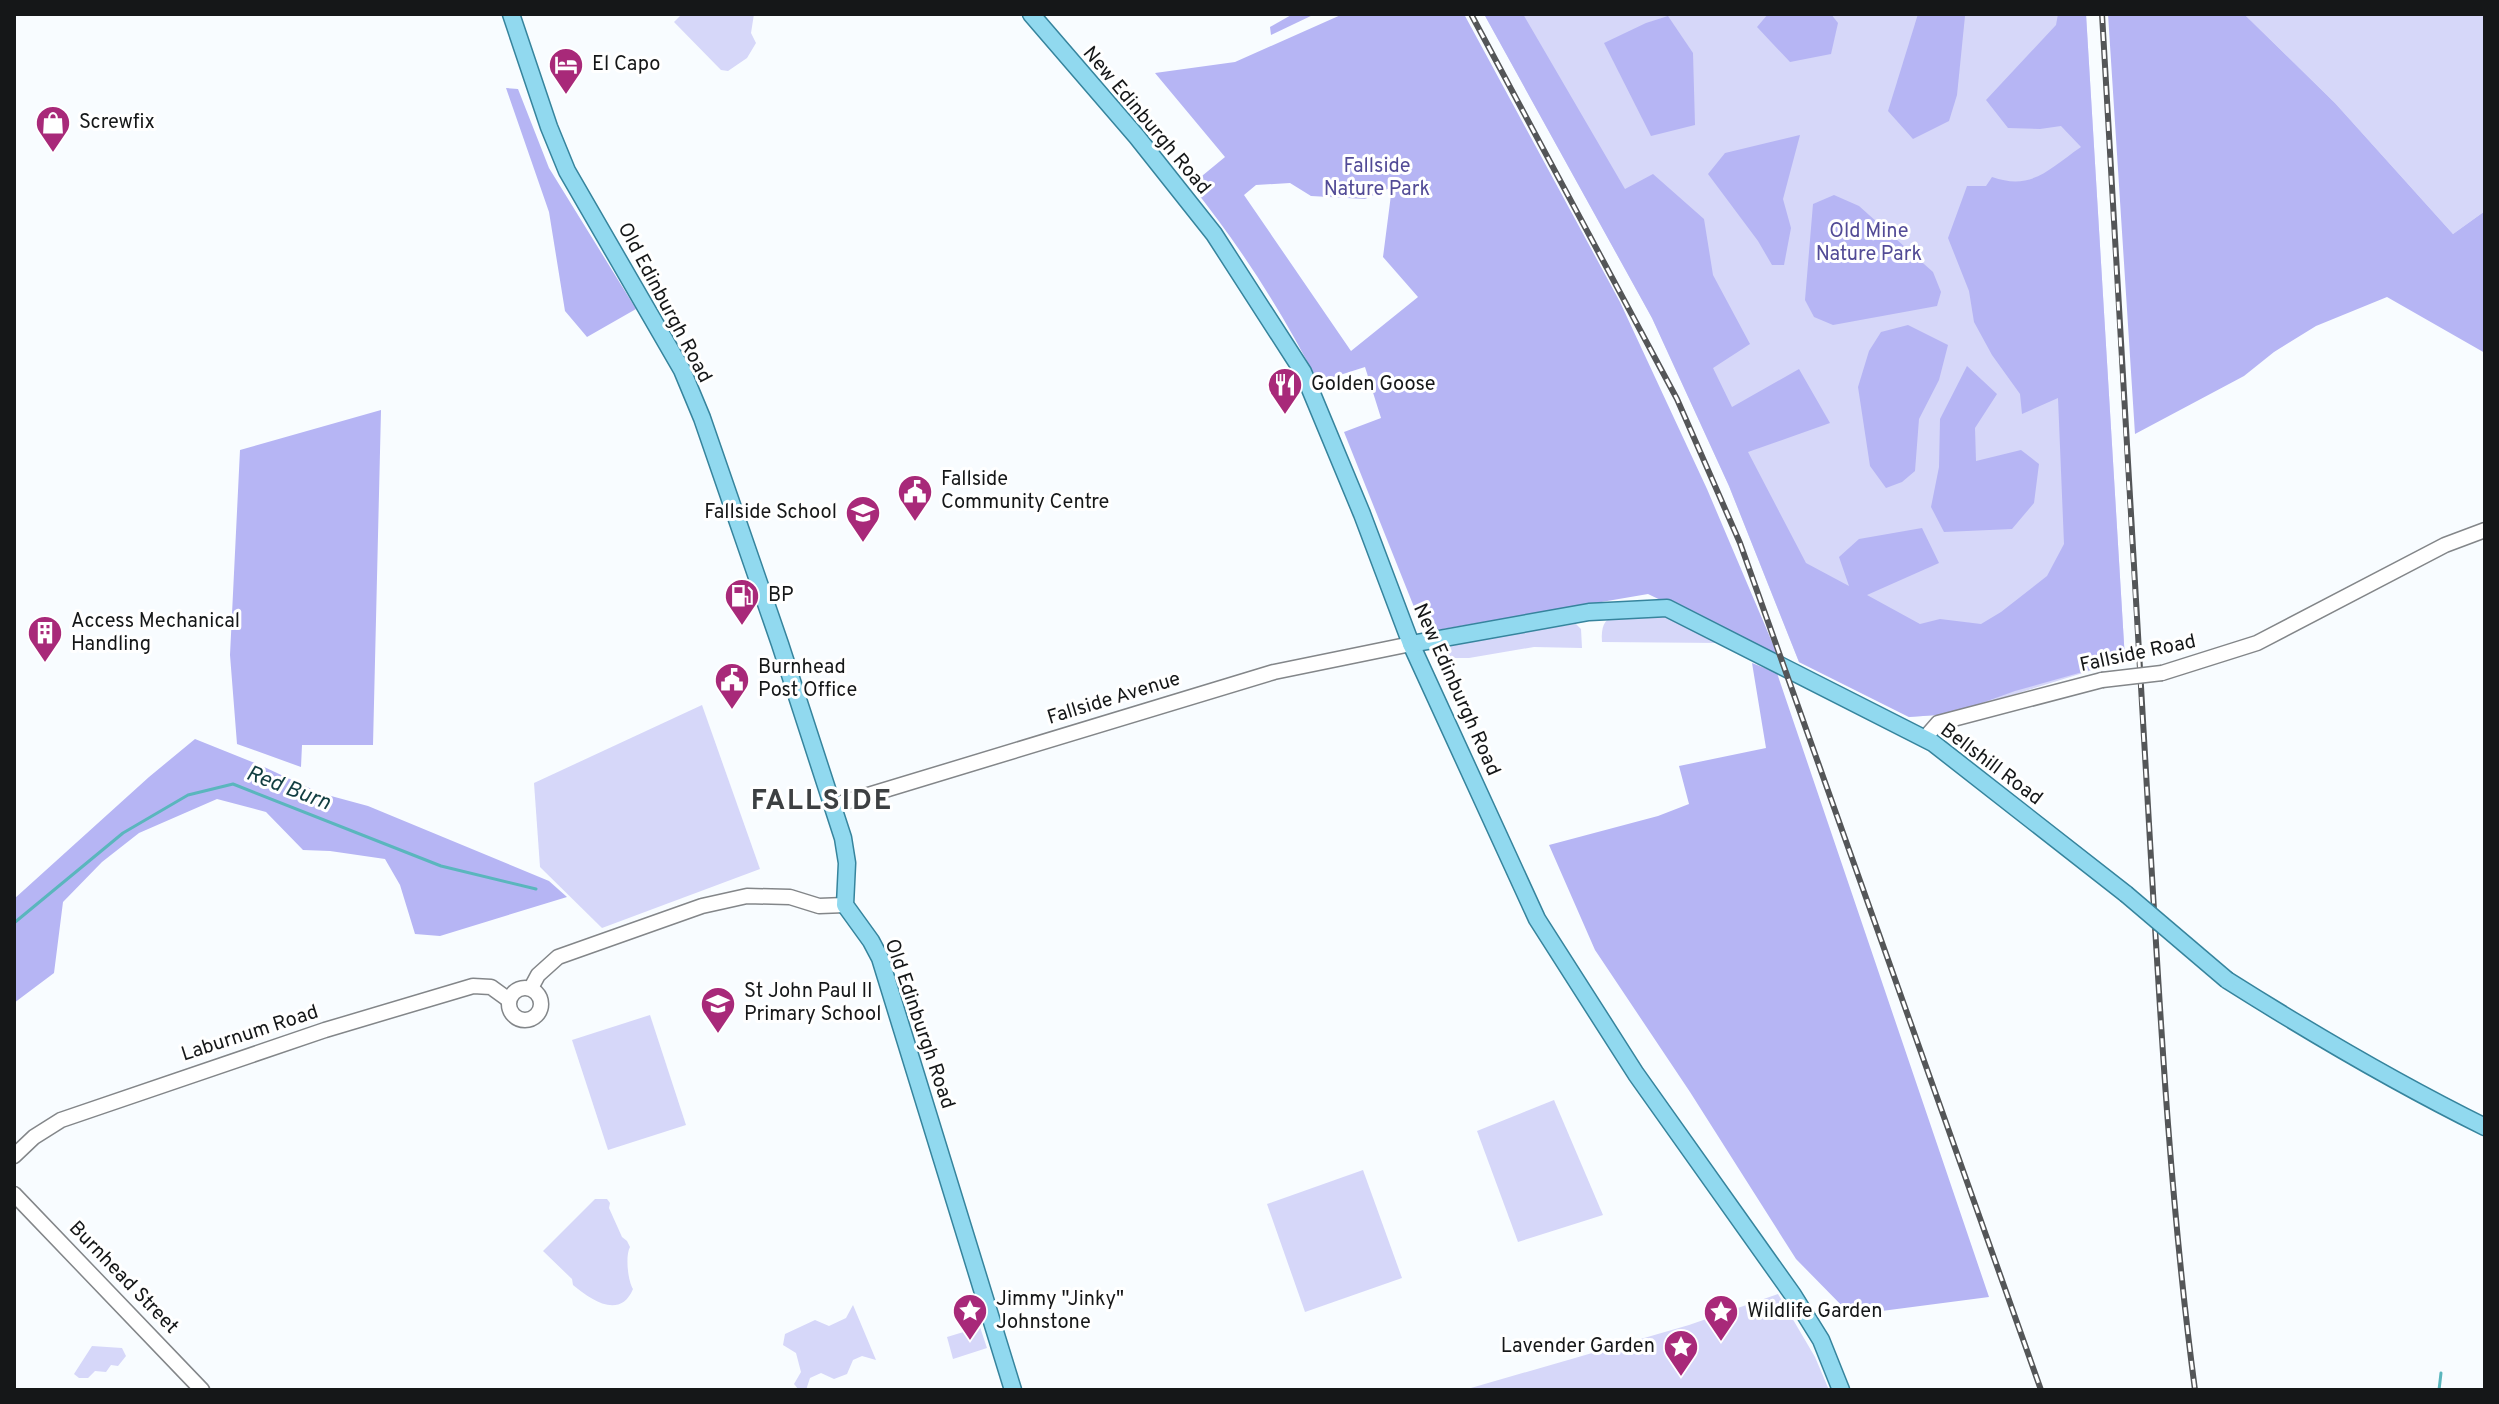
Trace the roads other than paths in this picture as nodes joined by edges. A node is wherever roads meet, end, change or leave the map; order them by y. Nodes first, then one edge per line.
1 (511, 14) edge
2 (1031, 14) edge
3 (2485, 530) edge
4 (1411, 644) junction
5 (1924, 739) junction
6 (832, 806) junction
7 (845, 905) junction
8 (531, 988) junction
9 (509, 1000) junction
10 (2485, 1127) edge
11 (14, 1156) edge
12 (14, 1194) edge
13 (202, 1390) edge
14 (1013, 1390) edge
15 (1841, 1390) edge

1 - 6 main road, Old Edinburgh Road
2 - 4 main road, New Edinburgh Road
3 - 5 street, Fallside Road, bridge
4 - 5 main road, Bellshill Road
4 - 6 street, Fallside Avenue
4 - 15 main road, New Edinburgh Road
5 - 10 main road, Bellshill Road, bridge
6 - 7 main road, Old Edinburgh Road
7 - 8 street
7 - 14 main road, Old Edinburgh Road
8 - 9 street
8 - 9 street, Laburnum Road
9 - 11 street, Laburnum Road
12 - 13 street, Burnhead Street

